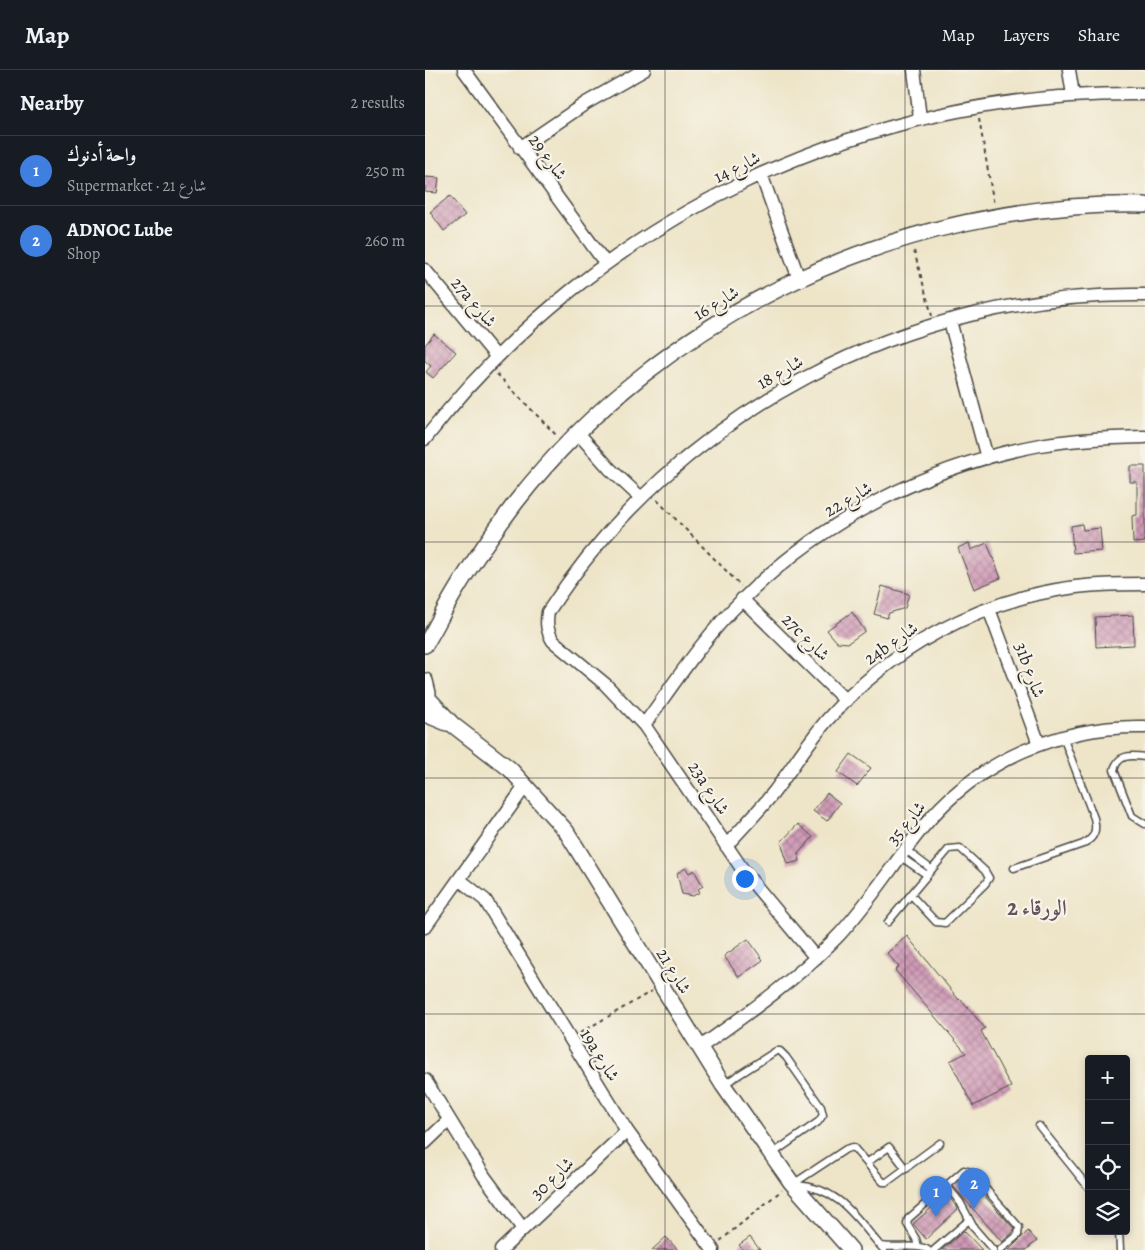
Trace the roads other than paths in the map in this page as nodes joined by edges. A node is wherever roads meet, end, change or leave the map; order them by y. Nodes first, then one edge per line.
1 (464, 70) edge
2 (644, 70) edge
3 (914, 70) edge
4 (1069, 70) edge
5 (1145, 94) edge
6 (1073, 95) junction
7 (920, 118) junction
8 (520, 148) junction
9 (757, 176) junction
10 (1145, 205) edge
11 (606, 264) junction
12 (425, 270) edge
13 (803, 277) junction
14 (1145, 295) edge
15 (949, 321) junction
16 (492, 361) junction
17 (1145, 437) edge
18 (425, 439) edge
19 (572, 439) junction
20 (987, 458) junction
21 (645, 495) junction
22 (1145, 584) edge
23 (745, 596) junction
24 (989, 609) junction
25 (427, 641) edge
26 (561, 648) joint
27 (425, 656) edge
28 (425, 681) edge
29 (426, 699) edge
30 (846, 701) junction
31 (425, 714) edge
32 (453, 725) junction
33 (644, 725) junction
34 (1145, 727) edge
35 (1063, 736) junction
36 (1039, 744) junction
37 (1145, 757) edge
38 (529, 788) junction
39 (1145, 824) edge
40 (726, 846) junction
41 (903, 853) junction
42 (1014, 868) dead end
43 (929, 872) junction
44 (460, 880) junction
45 (911, 895) junction
46 (888, 922) dead end
47 (425, 927) edge
48 (815, 958) junction
49 (697, 1044) junction
50 (425, 1080) edge
51 (723, 1084) junction
52 (449, 1120) junction
53 (1039, 1126) dead end
54 (627, 1131) junction
55 (425, 1143) edge
56 (939, 1143) dead end
57 (772, 1154) junction
58 (868, 1162) junction
59 (906, 1169) junction
60 (792, 1183) junction
61 (1085, 1183) edge
62 (946, 1185) junction
63 (969, 1220) junction
64 (523, 1229) junction
65 (1119, 1235) edge
66 (918, 1246) junction
67 (883, 1248) edge
68 (711, 1249) edge
69 (501, 1250) edge
70 (851, 1250) edge
71 (928, 1250) edge
72 (934, 1250) edge
73 (993, 1250) edge
74 (1000, 1250) edge
75 (1120, 1250) edge

1 - 8 street, شارع 29
2 - 8 street
3 - 7 street
4 - 6 street
5 - 6 street, شارع 14
6 - 7 street, شارع 14
7 - 9 street, شارع 14
8 - 11 street, شارع 29
9 - 11 street, شارع 14
9 - 13 street
10 - 13 street, شارع 16
11 - 16 street, شارع 14
12 - 16 street, 27a شارع
13 - 19 street, شارع 16
14 - 15 street, شارع 18
15 - 20 street
15 - 21 street, شارع 18
16 - 18 street, شارع 14
17 - 20 street, شارع 22
19 - 21 street
19 - 25 street, شارع 16
20 - 23 street, شارع 22
21 - 26 street, شارع 18
22 - 24 street, 24b شارع
23 - 30 street, 27c شارع
23 - 33 street, شارع 22
24 - 30 street, 24b شارع
24 - 36 street, 31b شارع
25 - 27 street, شارع 16
26 - 33 street, 23a شارع
28 - 29 street
29 - 32 street, شارع 21
30 - 40 street, 24b شارع
31 - 32 street, شارع 21
32 - 38 street, شارع 21
33 - 40 street, 23a شارع
34 - 35 street, شارع 35
35 - 36 street, شارع 35
35 - 42 lane
36 - 41 street, شارع 35
37 - 39 lane
38 - 44 street
38 - 49 street, شارع 21
40 - 48 street, 23a شارع
41 - 43 lane
41 - 48 street, شارع 35
43 - 45 lane
43 - 45 lane
44 - 47 street
44 - 54 street, 19a شارع
45 - 46 lane
48 - 49 street, شارع 35
49 - 51 street, شارع 21
50 - 52 street
51 - 57 street, شارع 21
51 - 57 lane
52 - 55 street
52 - 64 street
53 - 61 lane
54 - 64 street, شارع 30
54 - 68 street, 19a شارع
56 - 59 lane
57 - 60 street, شارع 21
58 - 59 lane
58 - 59 lane
58 - 60 lane
60 - 67 lane
60 - 70 street, شارع 21
62 - 63 lane
62 - 66 lane
62 - 74 lane
63 - 72 lane
63 - 73 lane
64 - 69 street, شارع 30
65 - 75 lane
66 - 67 lane
66 - 71 lane

